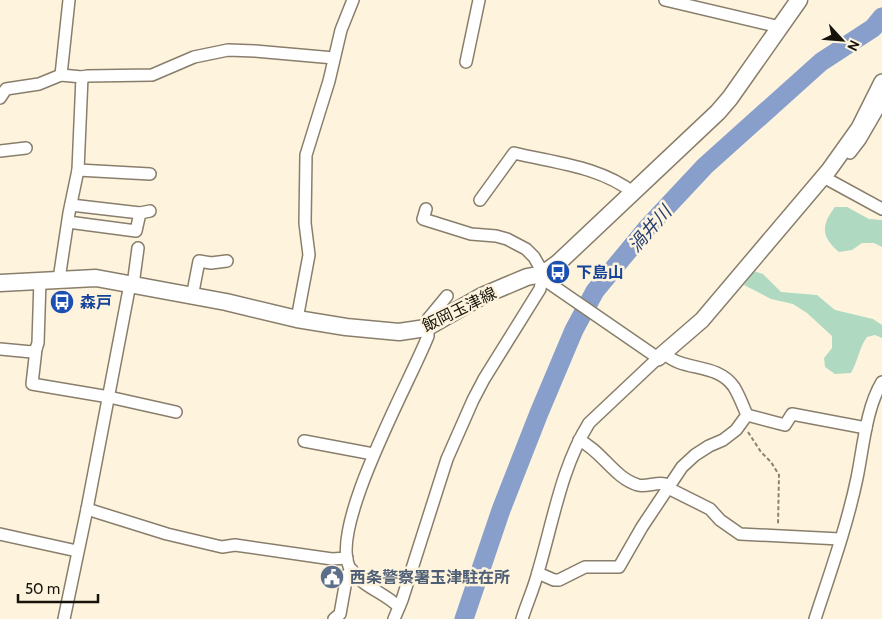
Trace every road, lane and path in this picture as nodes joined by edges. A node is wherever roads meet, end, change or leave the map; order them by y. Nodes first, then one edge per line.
1 (68, 0) edge
2 (353, 0) edge
3 (479, 0) edge
4 (665, 0) edge
5 (799, 0) edge
6 (780, 27) junction
7 (334, 58) junction
8 (466, 62) dead end
9 (61, 75) junction
10 (82, 77) junction
11 (882, 82) edge
12 (0, 98) edge
13 (882, 102) edge
14 (26, 148) dead end
15 (0, 151) edge
16 (78, 170) junction
17 (150, 174) dead end
18 (827, 180) junction
19 (634, 193) junction
20 (807, 195) junction
21 (480, 200) dead end
22 (71, 205) junction
23 (881, 208) edge
24 (426, 209) dead end
25 (68, 222) junction
26 (138, 248) dead end
27 (227, 261) dead end
28 (59, 279) junction
29 (546, 279) junction
30 (40, 280) junction
31 (0, 283) edge
32 (132, 284) junction
33 (447, 296) dead end
34 (192, 297) junction
35 (297, 319) junction
36 (428, 326) junction
37 (0, 349) edge
38 (36, 349) junction
39 (661, 356) junction
40 (882, 382) edge
41 (109, 397) junction
42 (176, 412) dead end
43 (745, 419) junction
44 (866, 428) junction
45 (579, 440) junction
46 (304, 441) dead end
47 (373, 454) junction
48 (668, 486) junction
49 (87, 509) junction
50 (0, 534) edge
51 (779, 536) junction
52 (840, 539) junction
53 (77, 551) junction
54 (347, 558) junction
55 (352, 570) junction
56 (538, 573) junction
57 (399, 607) junction
58 (64, 619) edge
59 (334, 619) edge
60 (394, 619) edge
61 (522, 619) edge
62 (815, 619) edge

1 - 9 street
2 - 7 street
3 - 8 street
4 - 6 street
5 - 6 main road, 飯岡玉津線
6 - 19 main road, 飯岡玉津線
7 - 10 street
7 - 35 street
9 - 10 street
9 - 12 street
10 - 16 street
11 - 20 street
13 - 18 street
14 - 15 street
16 - 17 street
16 - 22 street
18 - 20 street
18 - 23 street
19 - 21 street
19 - 29 main road, 飯岡玉津線
20 - 39 street
22 - 25 street
22 - 25 street
24 - 29 street
25 - 28 street
26 - 32 street
27 - 34 street
28 - 30 main road, 飯岡玉津線
28 - 32 main road, 飯岡玉津線
29 - 36 main road, 飯岡玉津線
29 - 39 street
29 - 57 street
30 - 31 main road, 飯岡玉津線
30 - 38 street
32 - 34 main road, 飯岡玉津線
32 - 41 street
33 - 36 street
34 - 35 main road, 飯岡玉津線
35 - 36 main road, 飯岡玉津線
36 - 47 street
37 - 38 street
38 - 41 street
39 - 43 street
39 - 45 street
40 - 44 street
41 - 42 street
41 - 49 street
43 - 44 street
43 - 48 street
43 - 51 path
44 - 52 street
45 - 48 street
45 - 56 street
46 - 47 street
47 - 54 street
48 - 51 street
48 - 56 street
49 - 53 street
49 - 54 street
50 - 53 street
51 - 52 street
52 - 62 street
53 - 58 street
54 - 55 street
55 - 57 street
55 - 59 street
56 - 61 street
57 - 60 street

